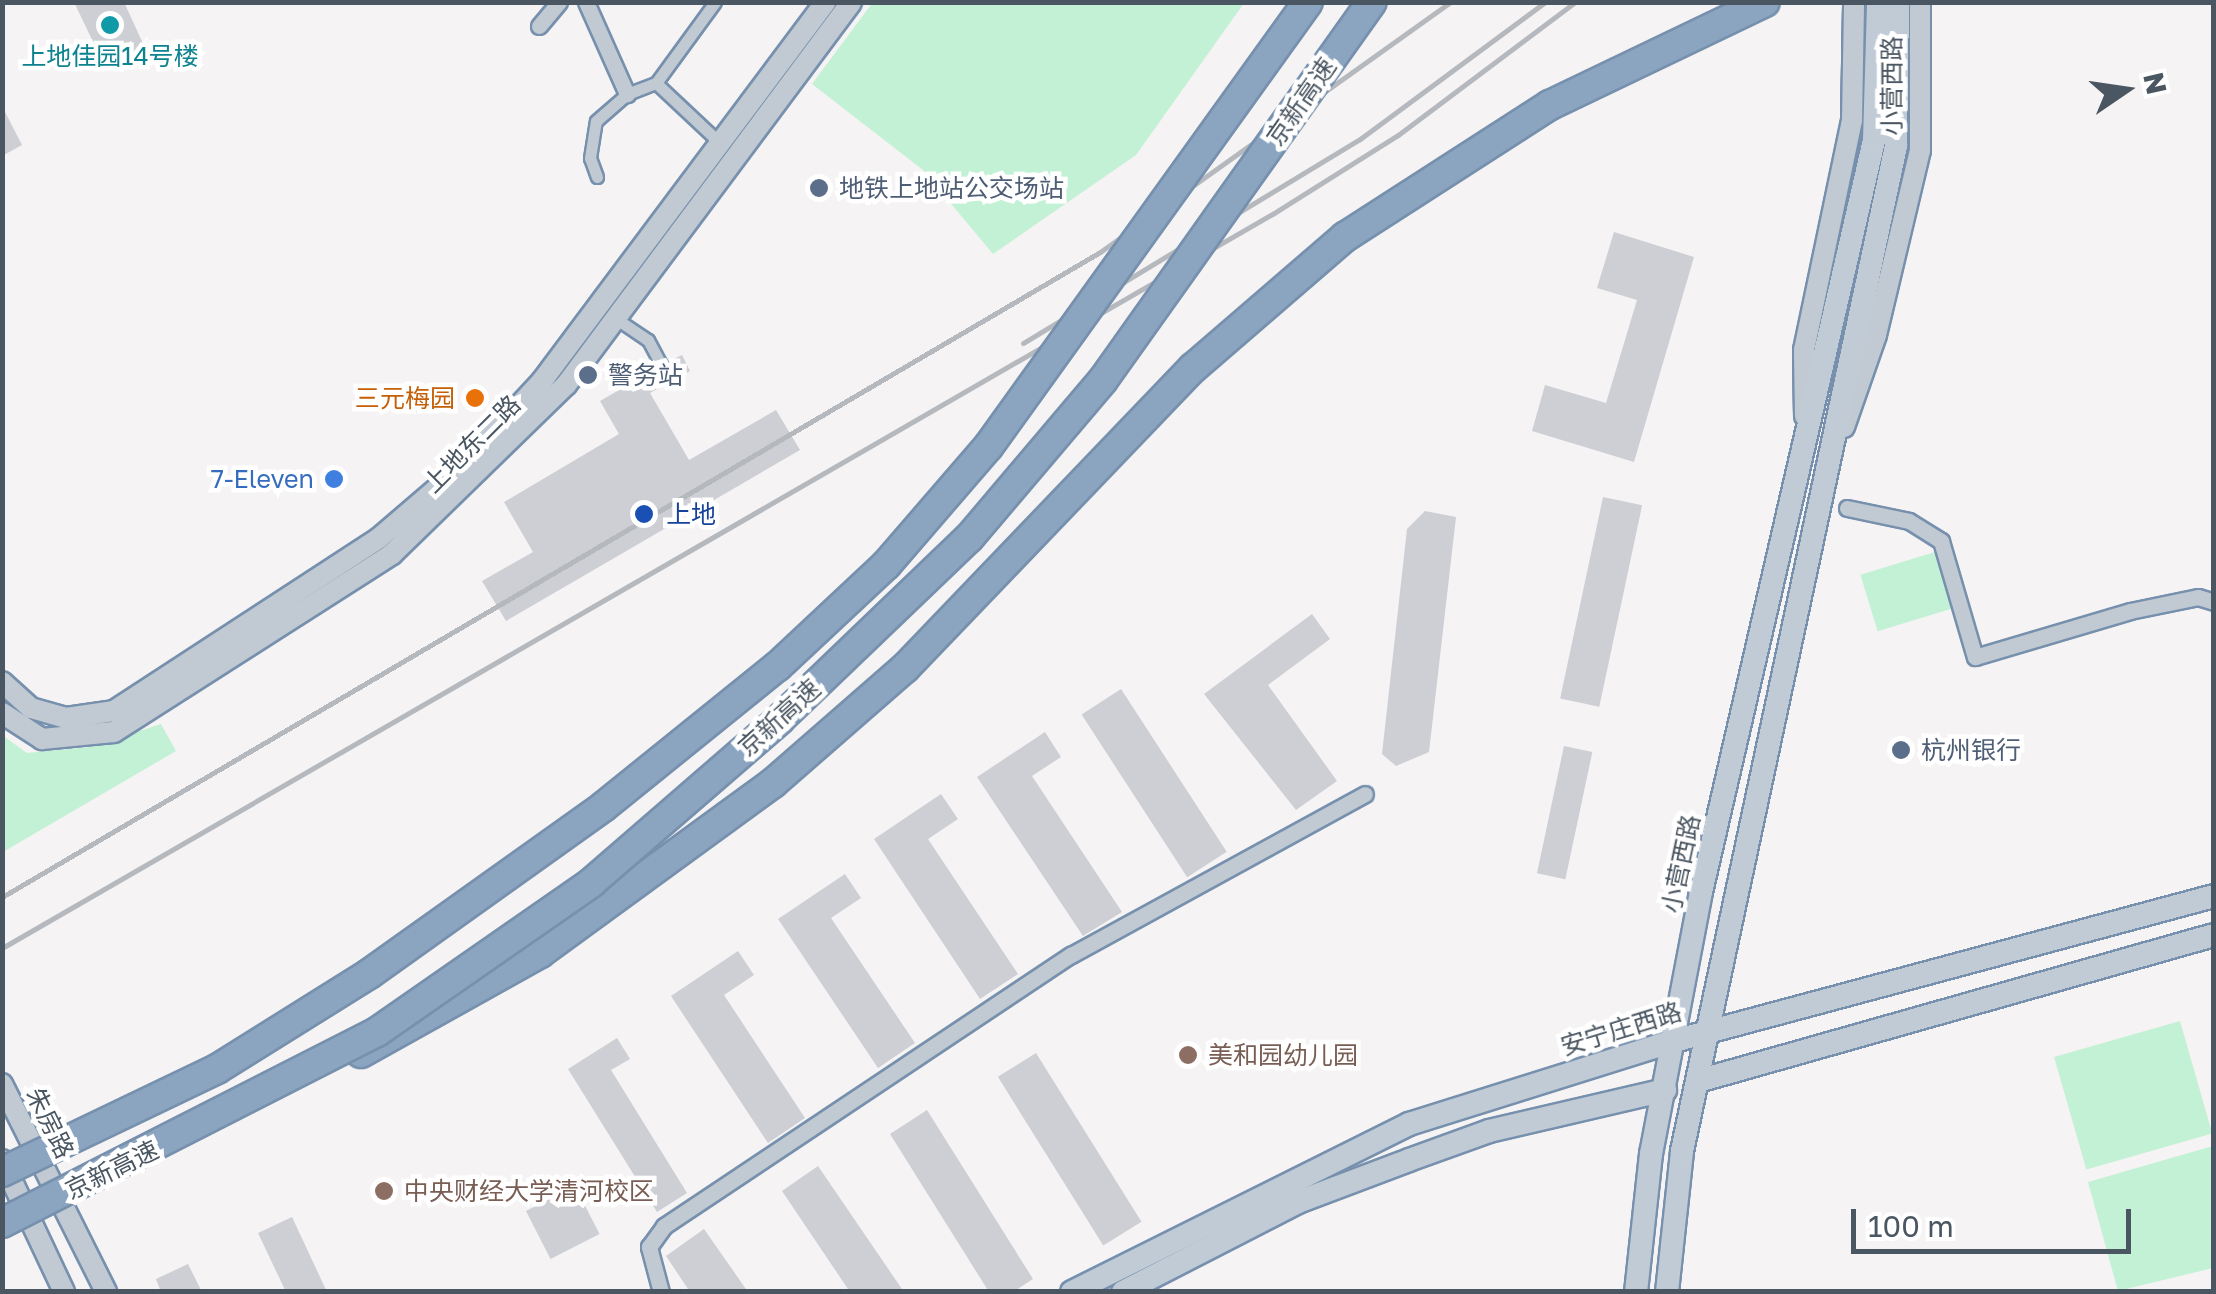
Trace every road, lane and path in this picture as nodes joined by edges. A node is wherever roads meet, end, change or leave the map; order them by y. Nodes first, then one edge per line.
1 (558, 2) edge
2 (586, 2) edge
3 (716, 2) edge
4 (826, 2) edge
5 (851, 2) edge
6 (1308, 2) edge
7 (1372, 2) edge
8 (1764, 2) edge
9 (1854, 2) edge
10 (1878, 2) edge
11 (1898, 2) edge
12 (1920, 2) edge
13 (539, 26) dead end
14 (656, 83) junction
15 (627, 94) junction
16 (722, 144) junction
17 (597, 177) dead end
18 (618, 320) junction
19 (662, 366) dead end
20 (1805, 452) junction
21 (1834, 457) junction
22 (1847, 508) dead end
23 (2214, 602) edge
24 (2, 682) edge
25 (2, 713) edge
26 (1365, 794) dead end
27 (2214, 896) edge
28 (2214, 935) edge
29 (1708, 1032) junction
30 (1674, 1041) junction
31 (1698, 1081) junction
32 (2, 1084) edge
33 (1665, 1090) junction
34 (237, 1109) junction
35 (2, 1160) edge
36 (2, 1172) edge
37 (2, 1223) edge
38 (64, 1292) edge
39 (106, 1292) edge
40 (661, 1292) edge
41 (1072, 1292) edge
42 (1123, 1292) edge
43 (1636, 1292) edge
44 (1667, 1292) edge

1 - 13 street
2 - 15 street
3 - 14 street
4 - 16 street, 上地东二路
5 - 18 street, 上地东二路
6 - 36 highway, 京新高速, bridge
7 - 34 highway, 京新高速, bridge
8 - 34 highway, bridge
9 - 20 street, 小营西路
10 - 20 main road, 小营西路
11 - 21 main road, 小营西路
12 - 21 street, 小营西路
14 - 15 street
14 - 16 street
15 - 17 street
16 - 24 street, 上地东二路
18 - 19 street
18 - 25 street, 上地东二路
20 - 30 main road, 小营西路
21 - 29 main road, 小营西路
22 - 23 street
26 - 40 street
27 - 29 main road, 安宁庄西路
28 - 31 main road
29 - 30 main road, 安宁庄西路
29 - 31 main road, 小营西路
30 - 33 main road, 小营西路
30 - 41 main road, 安宁庄西路
31 - 33 street
31 - 44 main road, 小营西路
32 - 39 street, 朱房路
33 - 42 main road
33 - 43 main road, 小营西路
34 - 37 highway, 京新高速, bridge
35 - 38 street

